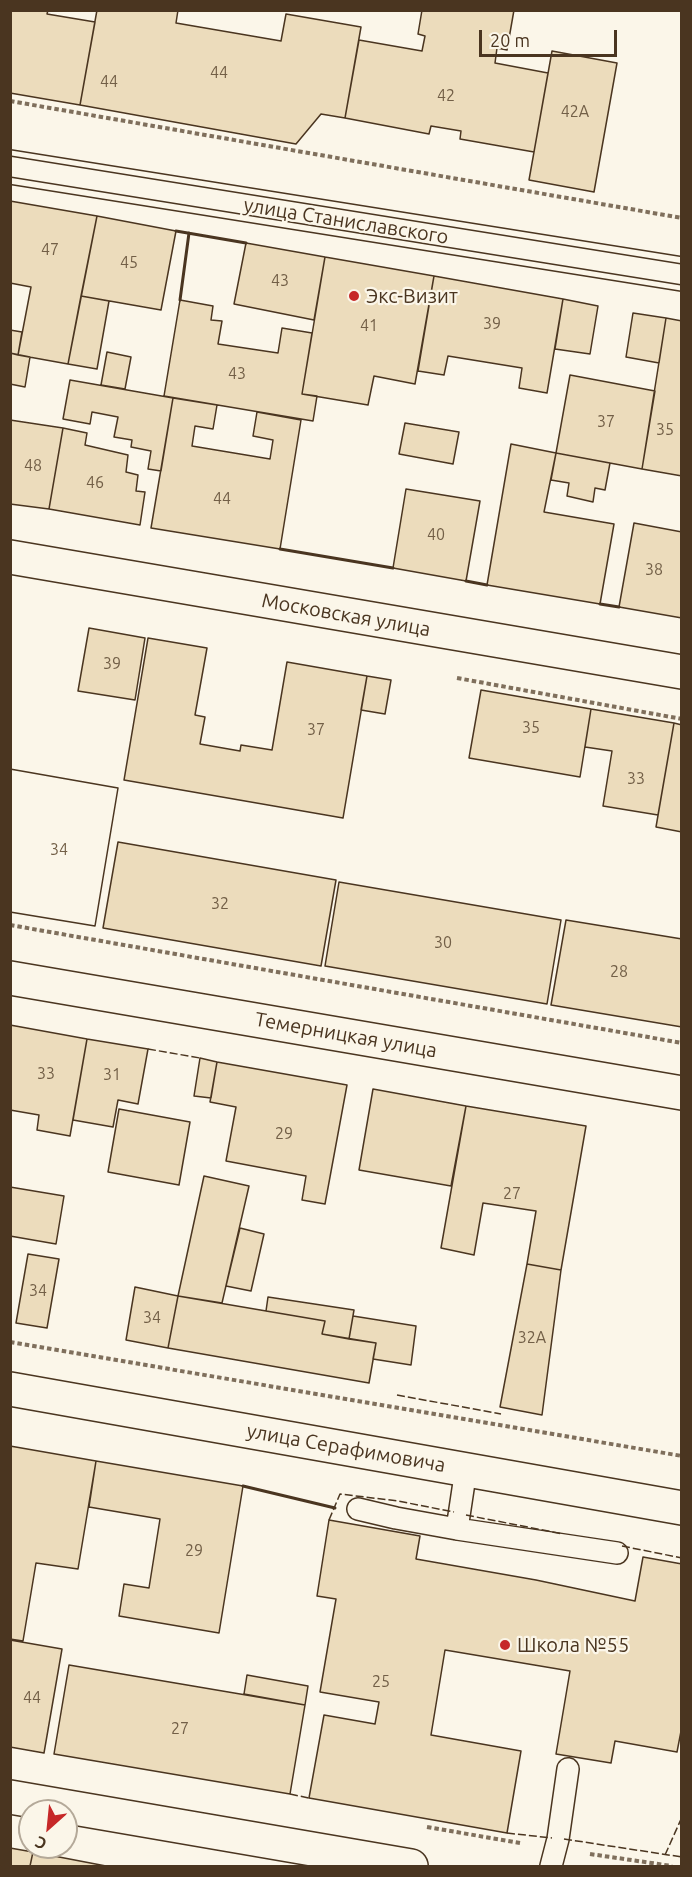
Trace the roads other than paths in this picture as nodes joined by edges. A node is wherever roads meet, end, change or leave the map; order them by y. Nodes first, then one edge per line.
1 (10, 167) edge
2 (681, 274) edge
3 (10, 557) edge
4 (681, 672) edge
5 (10, 978) edge
6 (681, 1093) edge
7 (10, 1389) edge
8 (466, 1469) junction
9 (681, 1508) edge
10 (358, 1509) dead end
11 (458, 1529) junction
12 (617, 1553) dead end
13 (568, 1769) dead end
14 (10, 1797) edge
15 (411, 1866) edge
16 (551, 1866) edge

1 - 2 street, улица Станиславского
3 - 4 street, Московская улица
5 - 6 street, Темерницкая улица
7 - 8 street, улица Серафимовича
8 - 9 street, улица Серафимовича
8 - 11 lane
10 - 11 lane
11 - 12 lane
13 - 16 lane
14 - 15 street

